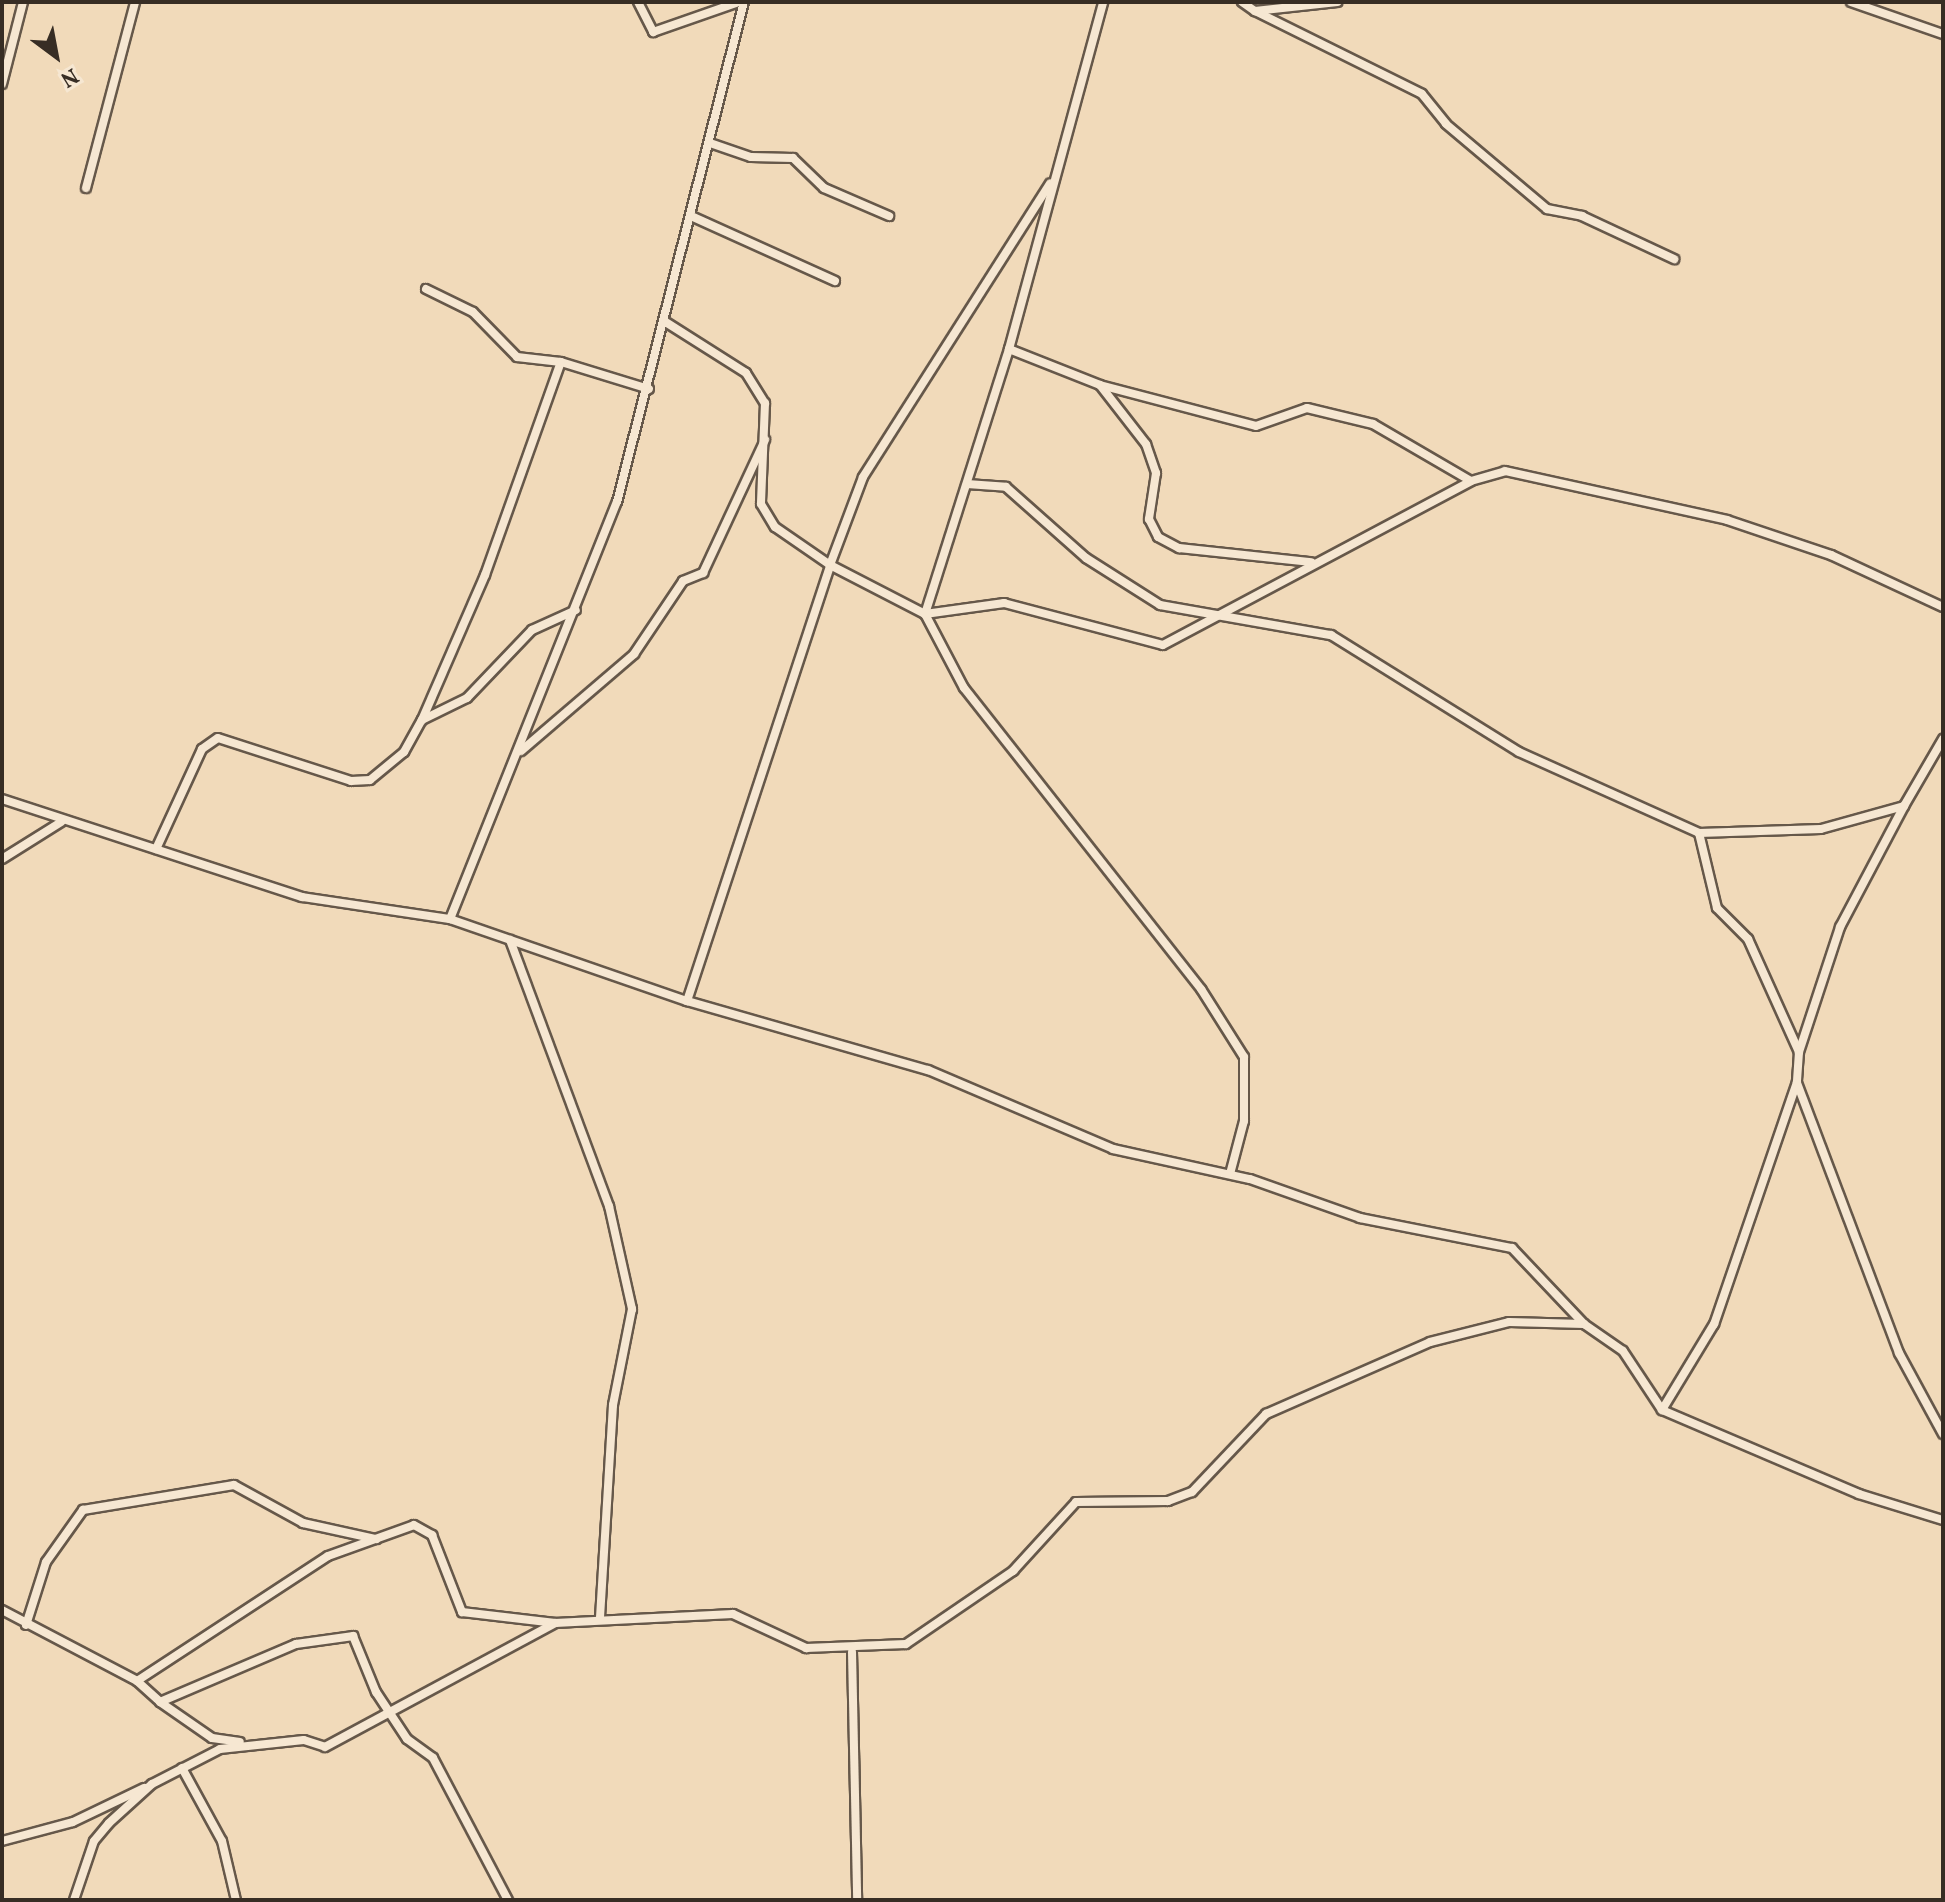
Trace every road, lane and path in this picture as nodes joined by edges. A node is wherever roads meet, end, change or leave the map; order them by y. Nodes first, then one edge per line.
1 (23, 2) edge
2 (135, 2) edge
3 (638, 2) edge
4 (741, 2) edge
5 (1103, 2) edge
6 (1242, 2) edge
7 (1338, 2) edge
8 (1851, 2) edge
9 (1255, 11) junction
10 (1943, 34) edge
11 (2, 84) edge
12 (710, 143) junction
13 (1057, 173) junction
14 (86, 188) dead end
15 (691, 216) junction
16 (889, 216) dead end
17 (1674, 259) dead end
18 (835, 281) dead end
19 (426, 289) dead end
20 (664, 321) junction
21 (1009, 349) junction
22 (561, 362) junction
23 (1100, 385) junction
24 (649, 389) junction
25 (765, 440) junction
26 (1471, 481) junction
27 (967, 484) junction
28 (1312, 562) junction
29 (830, 565) junction
30 (1943, 607) edge
31 (577, 610) junction
32 (925, 614) junction
33 (1212, 616) junction
34 (422, 720) junction
35 (1943, 739) edge
36 (518, 755) junction
37 (2, 799) edge
38 (1904, 806) junction
39 (61, 822) junction
40 (1699, 833) junction
41 (156, 849) junction
42 (2, 859) edge
43 (450, 919) junction
44 (510, 940) junction
45 (687, 1001) junction
46 (1799, 1052) junction
47 (1797, 1082) junction
48 (1230, 1174) junction
49 (1584, 1324) junction
50 (1662, 1410) junction
51 (1943, 1434) edge
52 (1943, 1520) edge
53 (377, 1539) junction
54 (2, 1610) edge
55 (600, 1619) junction
56 (555, 1623) junction
57 (26, 1625) junction
58 (852, 1652) junction
59 (137, 1681) junction
60 (160, 1702) junction
61 (390, 1714) junction
62 (246, 1744) junction
63 (182, 1768) junction
64 (152, 1784) junction
65 (2, 1841) edge
66 (74, 1900) edge
67 (236, 1900) edge
68 (508, 1900) edge
69 (857, 1900) edge

1 - 11 street
2 - 14 street
3 - 4 street
4 - 12 street
5 - 13 street
6 - 9 street
7 - 9 street
8 - 10 street
9 - 17 street
12 - 15 street
12 - 16 street
13 - 21 street
13 - 29 street
15 - 18 street
15 - 20 street
19 - 22 street
20 - 24 street
20 - 25 street
21 - 23 street
21 - 27 street
22 - 24 street
22 - 34 street
23 - 26 street
23 - 28 street
24 - 31 street
25 - 29 street
25 - 36 street
26 - 28 street
26 - 30 street
27 - 32 street
27 - 33 street
28 - 33 street
29 - 32 street
29 - 45 street
31 - 34 street
31 - 36 street
32 - 33 street
32 - 48 street
33 - 40 street
34 - 41 street
35 - 38 street
36 - 43 street
37 - 39 street
38 - 40 street
38 - 46 street
39 - 41 street
39 - 42 street
40 - 46 street
41 - 43 street
43 - 44 street
44 - 45 street
44 - 55 street
45 - 48 street
46 - 47 street
47 - 50 street
47 - 51 street
48 - 49 street
49 - 50 street
49 - 58 street
50 - 52 street
53 - 56 street
53 - 57 street
53 - 59 street
54 - 57 street
55 - 56 street
55 - 58 street
56 - 61 street
57 - 59 street
58 - 69 street
59 - 60 street
60 - 61 street
60 - 62 street
61 - 62 street
61 - 68 street
62 - 63 street
63 - 64 street
63 - 67 street
64 - 65 street
64 - 66 street

